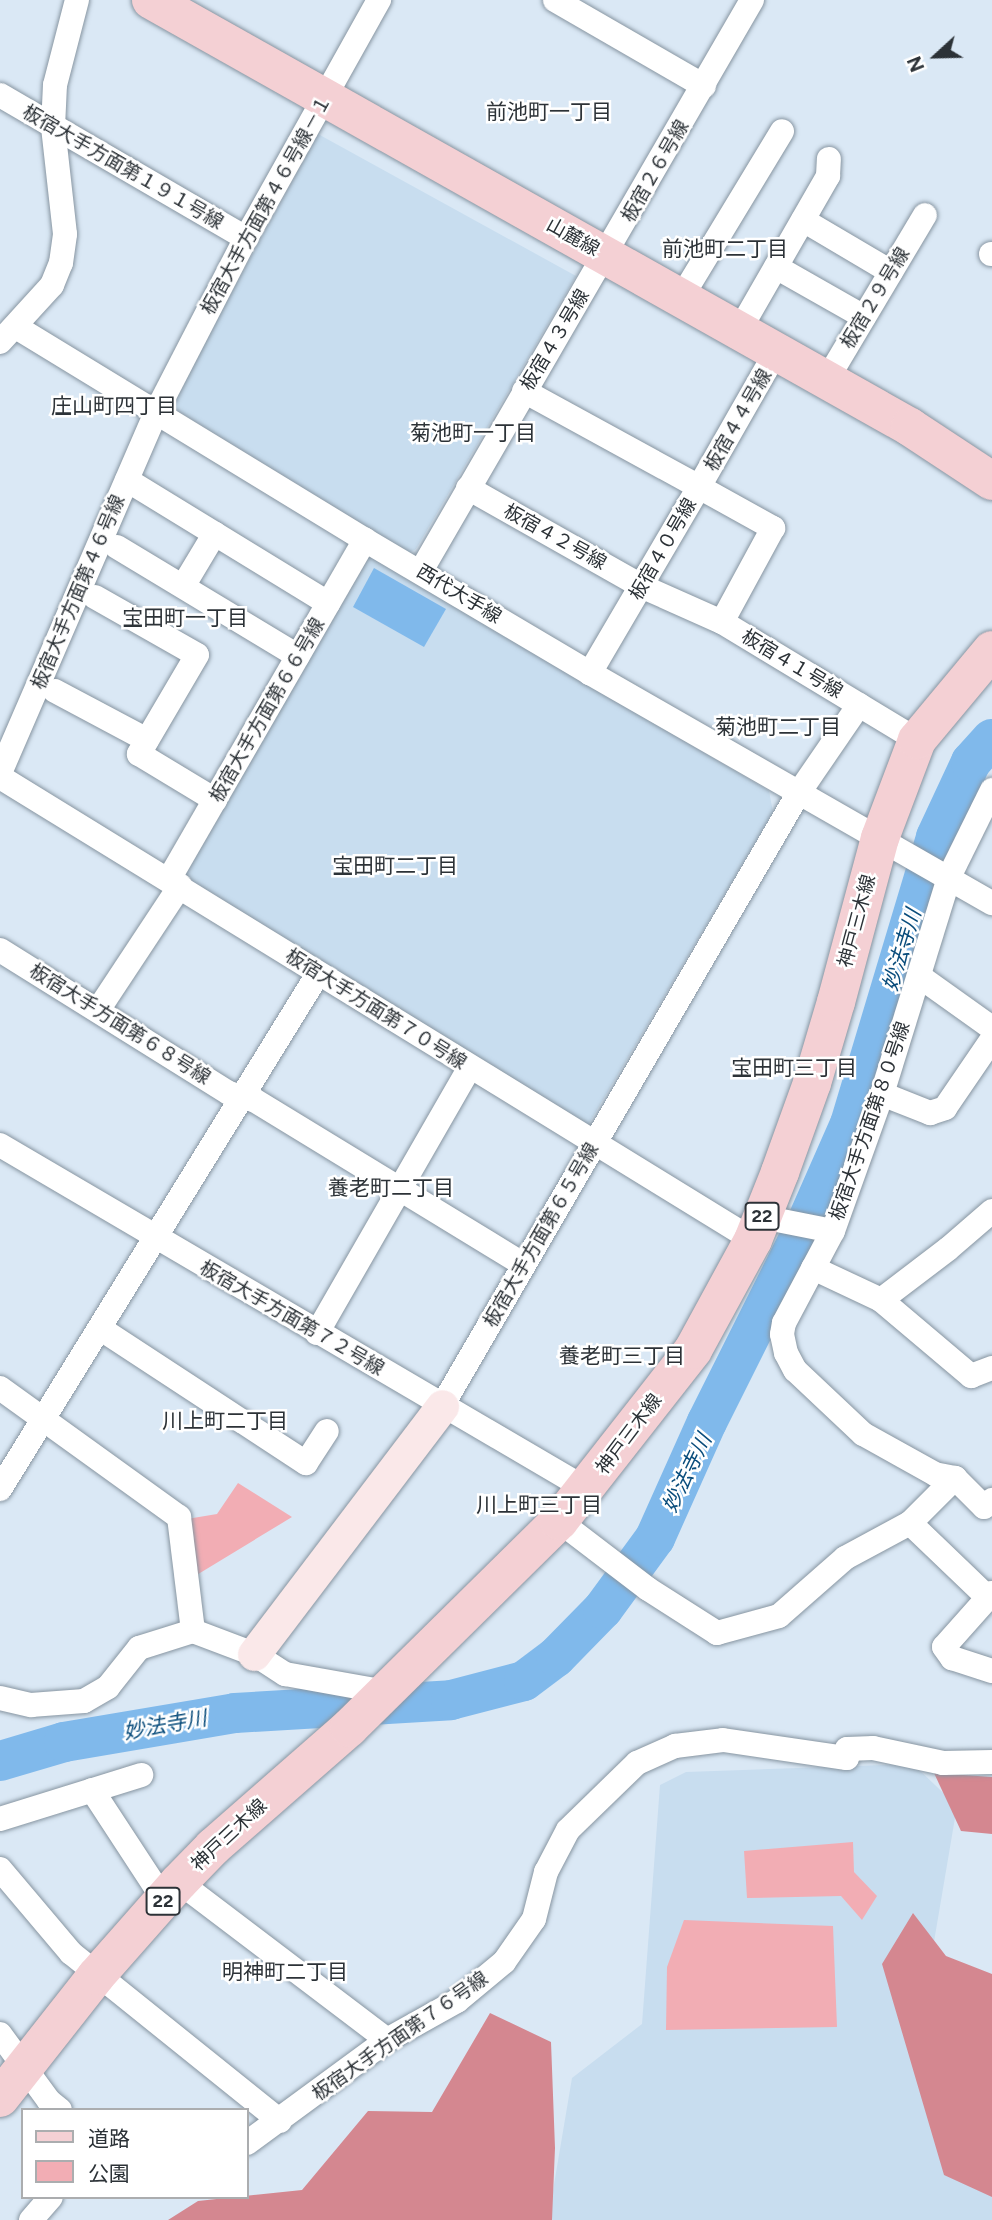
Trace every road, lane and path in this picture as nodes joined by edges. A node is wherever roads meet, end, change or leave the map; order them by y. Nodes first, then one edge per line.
1 (77, 0) edge
2 (151, 0) edge
3 (379, 0) edge
4 (555, 0) edge
5 (752, 0) edge
6 (704, 86) junction
7 (0, 95) edge
8 (325, 98) junction
9 (52, 127) junction
10 (782, 131) dead end
11 (829, 159) dead end
12 (925, 215) dead end
13 (803, 220) junction
14 (246, 238) junction
15 (606, 256) junction
16 (776, 267) junction
17 (891, 272) junction
18 (681, 298) junction
19 (864, 317) junction
20 (739, 331) junction
21 (8, 334) edge
22 (776, 352) junction
23 (826, 381) junction
24 (524, 391) junction
25 (156, 412) junction
26 (127, 480) junction
27 (992, 481) edge
28 (699, 487) junction
29 (468, 488) junction
30 (215, 533) junction
31 (365, 540) junction
32 (117, 547) dead end
33 (421, 571) junction
34 (188, 578) dead end
35 (641, 586) junction
36 (95, 597) dead end
37 (328, 603) junction
38 (722, 622) junction
39 (990, 655) edge
40 (298, 656) junction
41 (590, 673) junction
42 (55, 691) dead end
43 (859, 705) junction
44 (148, 740) junction
45 (918, 740) junction
46 (0, 775) edge
47 (992, 790) edge
48 (797, 794) junction
49 (215, 800) junction
50 (893, 846) junction
51 (947, 876) junction
52 (174, 883) junction
53 (992, 903) edge
54 (0, 950) edge
55 (318, 974) junction
56 (919, 976) junction
57 (98, 1010) junction
58 (992, 1028) edge
59 (992, 1039) edge
60 (470, 1067) junction
61 (883, 1094) junction
62 (241, 1097) junction
63 (0, 1144) edge
64 (594, 1144) junction
65 (400, 1189) junction
66 (992, 1211) edge
67 (767, 1226) junction
68 (832, 1231) junction
69 (154, 1237) junction
70 (524, 1265) junction
71 (813, 1268) junction
72 (881, 1300) junction
73 (101, 1329) junction
74 (317, 1333) junction
75 (992, 1368) edge
76 (0, 1388) edge
77 (442, 1406) junction
78 (43, 1418) junction
79 (327, 1431) dead end
80 (955, 1478) junction
81 (0, 1489) edge
82 (586, 1489) junction
83 (992, 1500) edge
84 (559, 1521) junction
85 (910, 1523) junction
86 (989, 1595) edge
87 (193, 1631) junction
88 (254, 1654) junction
89 (992, 1671) edge
90 (384, 1694) junction
91 (0, 1698) edge
92 (992, 1762) edge
93 (141, 1775) dead end
94 (92, 1790) junction
95 (0, 1819) edge
96 (0, 1869) edge
97 (172, 1891) junction
98 (96, 1976) junction
99 (0, 2034) edge
100 (387, 2040) junction
101 (24, 2066) junction
102 (0, 2098) edge
103 (58, 2108) edge
104 (280, 2121) junction
105 (248, 2142) edge
106 (49, 2199) edge
107 (31, 2220) edge

1 - 9 street
2 - 8 main road, 山麓線
3 - 8 street, 板宿大手方面第４６号線－１
4 - 6 street
5 - 6 street, 板宿２６号線
6 - 15 street, 板宿２６号線
7 - 9 street, 板宿大手方面第１９１号線
8 - 14 street, 板宿大手方面第４６号線－１
8 - 15 main road, 山麓線
9 - 14 street, 板宿大手方面第１９１号線
9 - 21 street
10 - 18 street
11 - 13 street
12 - 17 street, 板宿２９号線
13 - 16 street
13 - 17 street
14 - 25 street, 板宿大手方面第４６号線－１
15 - 18 main road, 山麓線
15 - 24 street, 板宿４３号線
16 - 19 street
16 - 20 street
17 - 19 street, 板宿２９号線
18 - 20 main road, 山麓線
19 - 23 street, 板宿２９号線
20 - 22 main road, 山麓線
21 - 25 street, 西代大手線
22 - 23 main road, 山麓線
22 - 28 street, 板宿４４号線
23 - 27 main road, 山麓線
24 - 28 street, 板宿４０号線
24 - 29 street, 板宿４３号線
25 - 26 street, 板宿大手方面第４６号線
25 - 31 street, 西代大手線
26 - 30 street
26 - 46 street, 板宿大手方面第４６号線
28 - 35 street, 板宿４０号線
28 - 38 street, 板宿４１号線
29 - 33 street, 板宿４３号線
29 - 35 street, 板宿４２号線
30 - 34 street
30 - 37 street
31 - 33 street, 西代大手線
31 - 37 street, 板宿大手方面第６６号線
32 - 40 street
33 - 41 street, 西代大手線
35 - 38 street, 板宿４２号線
35 - 41 street, 板宿４０号線
36 - 44 street
37 - 40 street, 板宿大手方面第６６号線
38 - 43 street, 板宿４１号線
39 - 45 main road, 神戸三木線 / 22
40 - 49 street, 板宿大手方面第６６号線
41 - 48 street, 西代大手線
42 - 44 street
43 - 45 street, 板宿４１号線
43 - 48 street, 板宿大手方面第６５号線
44 - 49 street
45 - 50 main road, 神戸三木線 / 22
46 - 52 street, 板宿大手方面第７０号線
47 - 51 street, 板宿大手方面第８０号線
48 - 50 street, 西代大手線
48 - 64 street, 板宿大手方面第６５号線
49 - 52 street, 板宿大手方面第６６号線
50 - 51 street, 西代大手線
50 - 67 main road, 神戸三木線 / 22
51 - 53 street
51 - 56 street, 板宿大手方面第８０号線
52 - 55 street, 板宿大手方面第７０号線
52 - 57 street, 板宿大手方面第６６号線
54 - 57 street, 板宿大手方面第６８号線
55 - 60 street, 板宿大手方面第７０号線
55 - 62 street
56 - 58 street
56 - 61 street, 板宿大手方面第８０号線
57 - 62 street, 板宿大手方面第６８号線
59 - 61 street
60 - 64 street, 板宿大手方面第７０号線
60 - 65 street
61 - 68 street, 板宿大手方面第８０号線
62 - 65 street, 板宿大手方面第６８号線
62 - 69 street
63 - 69 street, 板宿大手方面第７２号線
64 - 67 street, 板宿大手方面第７０号線
64 - 70 street, 板宿大手方面第６５号線
65 - 70 street, 板宿大手方面第６８号線
65 - 74 street
66 - 72 street
67 - 68 street, 板宿大手方面第７０号線
67 - 82 main road, 神戸三木線 / 22
68 - 71 street, 板宿大手方面第８０号線
69 - 73 street
69 - 74 street, 板宿大手方面第７２号線
70 - 77 street, 板宿大手方面第６５号線
71 - 72 street
71 - 80 street, 板宿大手方面第８０号線
72 - 75 street
73 - 78 street
73 - 79 street
74 - 77 street, 板宿大手方面第７２号線
76 - 78 street
77 - 82 street, 板宿大手方面第７２号線
77 - 88 street, 板宿大手方面第６５号線
78 - 81 street
78 - 87 street
80 - 83 street
80 - 85 street
82 - 84 main road, 神戸三木線 / 22
84 - 85 street
84 - 90 main road, 神戸三木線 / 22
85 - 86 street
86 - 89 street
87 - 88 street
87 - 91 street
88 - 90 street
90 - 97 main road, 神戸三木線 / 22
92 - 100 street, 板宿大手方面第７６号線
93 - 94 street
94 - 95 street
94 - 97 street
96 - 98 street
97 - 98 main road, 神戸三木線 / 22
97 - 100 street
98 - 101 main road, 神戸三木線 / 22
98 - 104 street
99 - 101 street
100 - 104 street, 板宿大手方面第７６号線
101 - 102 main road, 神戸三木線 / 22
101 - 103 street
104 - 105 street, 板宿大手方面第７６号線
106 - 107 street

